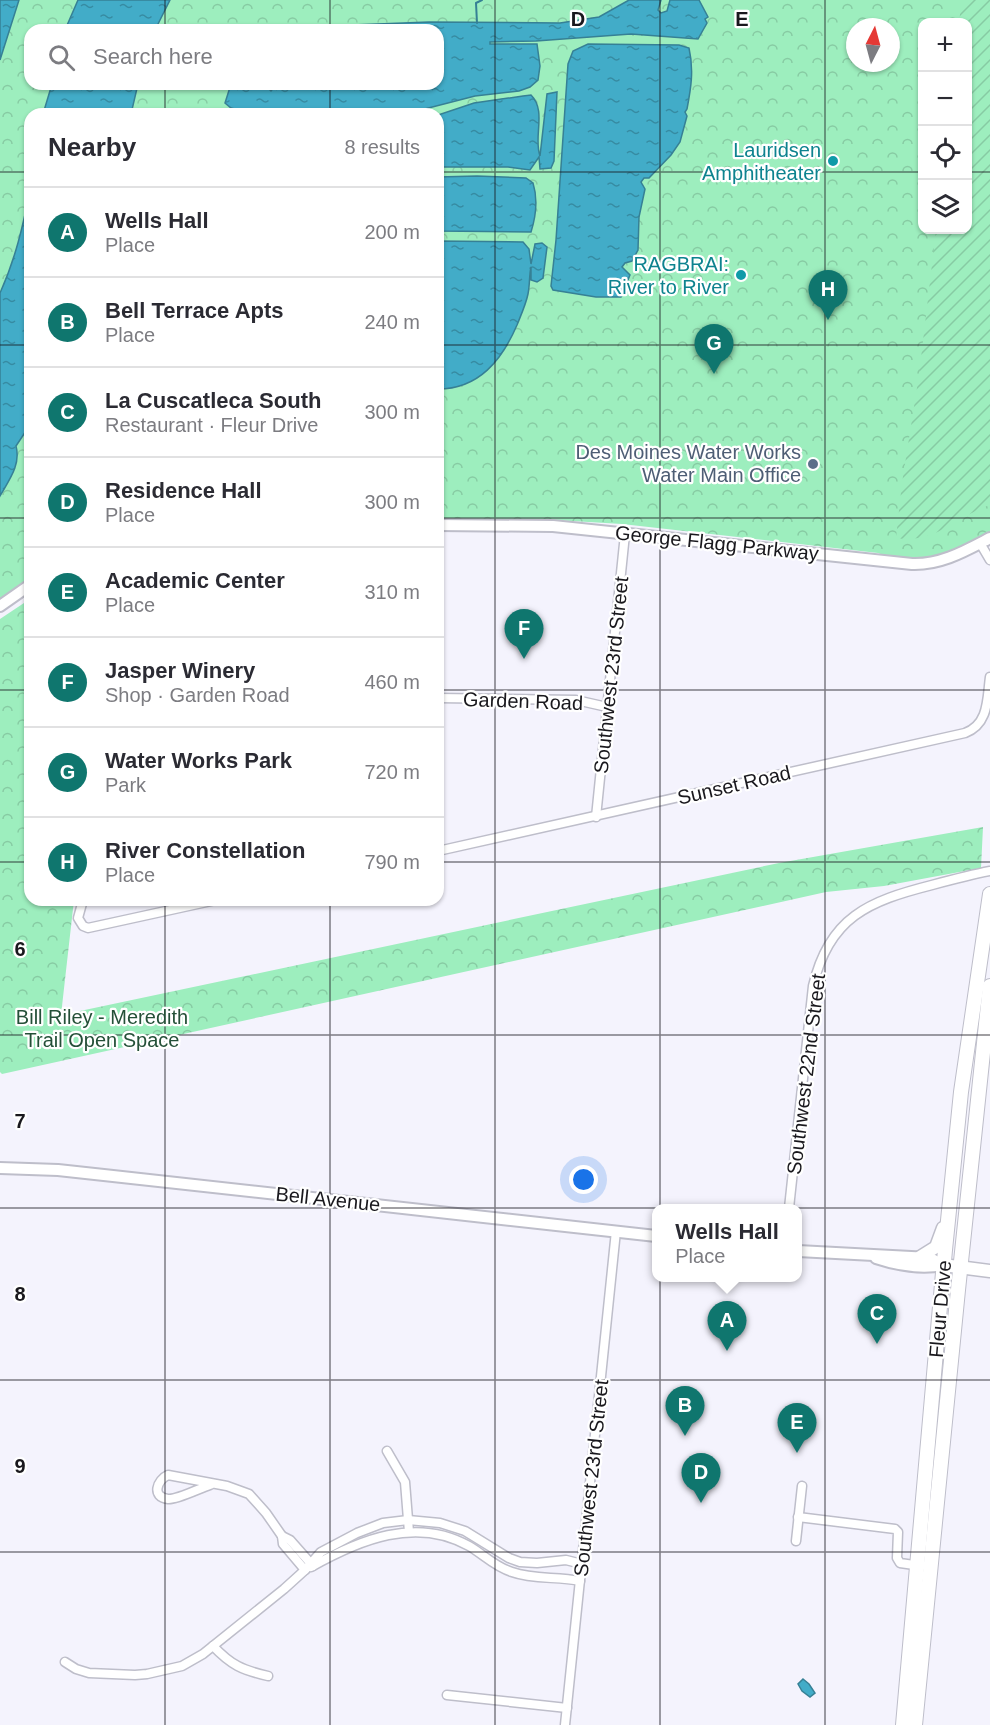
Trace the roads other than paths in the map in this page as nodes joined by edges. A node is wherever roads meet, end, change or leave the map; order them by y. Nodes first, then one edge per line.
1 (444, 525) edge
2 (625, 534) junction
3 (985, 541) edge
4 (990, 560) edge
5 (24, 589) edge
6 (0, 606) edge
7 (990, 677) edge
8 (444, 698) edge
9 (607, 707) junction
10 (596, 817) junction
11 (444, 850) edge
12 (990, 871) edge
13 (990, 894) edge
14 (81, 906) edge
15 (189, 906) edge
16 (990, 986) edge
17 (0, 1168) edge
18 (951, 1197) junction
19 (790, 1204) edge
20 (616, 1231) junction
21 (652, 1235) edge
22 (802, 1251) edge
23 (867, 1256) junction
24 (920, 1257) junction
25 (944, 1265) junction
26 (960, 1267) junction
27 (990, 1270) edge
28 (387, 1451) dead end
29 (210, 1485) junction
30 (802, 1486) dead end
31 (798, 1517) junction
32 (408, 1520) junction
33 (409, 1532) junction
34 (796, 1541) dead end
35 (495, 1549) junction
36 (489, 1560) junction
37 (582, 1564) junction
38 (925, 1566) junction
39 (310, 1567) junction
40 (580, 1581) junction
41 (213, 1646) junction
42 (65, 1662) dead end
43 (268, 1676) dead end
44 (447, 1695) dead end
45 (567, 1708) junction
46 (566, 1725) edge
47 (903, 1725) edge
48 (915, 1725) edge

1 - 2 street, George Flagg Parkway
2 - 3 street, George Flagg Parkway
2 - 9 street, Southwest 23rd Street
3 - 4 street
5 - 6 street
7 - 10 street, Sunset Road
8 - 9 street, Garden Road
9 - 10 street, Southwest 23rd Street
10 - 11 street, Sunset Road
12 - 19 street, Southwest 22nd Street
13 - 18 main road, Fleur Drive
14 - 15 street
16 - 26 main road, Fleur Drive
17 - 20 street, Bell Avenue
18 - 24 main road
18 - 25 main road, Fleur Drive
20 - 21 street, Bell Avenue
20 - 37 street, Southwest 23rd Street
22 - 23 street
23 - 24 street
23 - 25 street
24 - 25 street
25 - 26 main road
25 - 38 main road, Fleur Drive
26 - 27 main road
26 - 38 main road, Fleur Drive
28 - 32 street
29 - 29 street
29 - 39 street
30 - 31 street
31 - 34 street
31 - 38 street
32 - 33 street
32 - 35 street
32 - 39 street
33 - 36 street
33 - 39 street
35 - 36 street
35 - 37 street
36 - 40 street
37 - 40 street, Southwest 23rd Street
38 - 47 main road, Fleur Drive
38 - 48 main road, Fleur Drive
39 - 41 street
40 - 45 street, Southwest 23rd Street
41 - 42 street
41 - 43 street
44 - 45 street
45 - 46 street, Southwest 23rd Street

